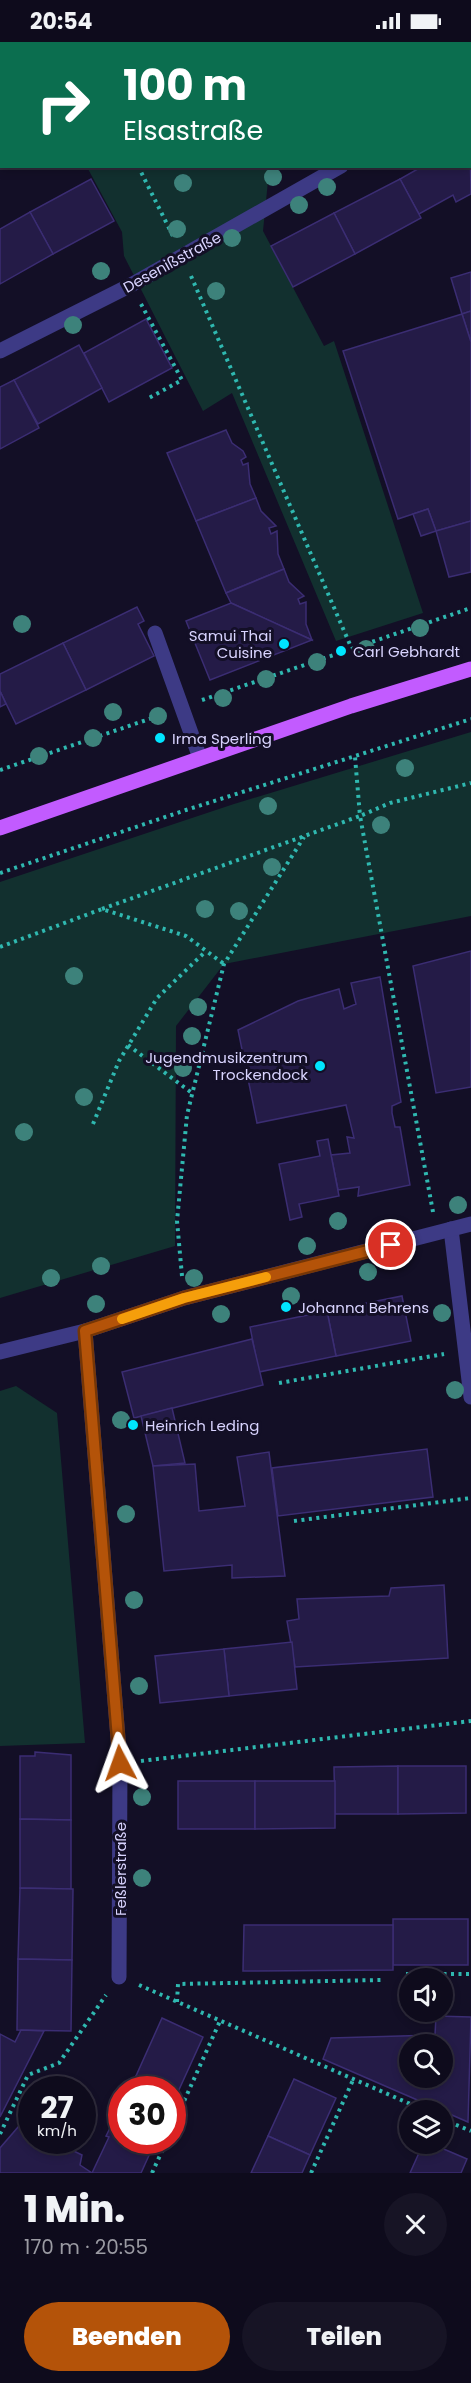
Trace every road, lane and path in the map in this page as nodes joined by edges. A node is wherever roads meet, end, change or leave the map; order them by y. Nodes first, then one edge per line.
1 (139, 168) edge
2 (337, 168) edge
3 (183, 256) junction
4 (131, 285) junction
5 (0, 351) edge
6 (148, 398) dead end
7 (471, 608) edge
8 (155, 633) dead end
9 (351, 647) junction
10 (471, 669) edge
11 (182, 708) junction
12 (471, 719) edge
13 (355, 757) junction
14 (200, 759) junction
15 (0, 770) edge
16 (471, 783) edge
17 (360, 816) junction
18 (0, 828) edge
19 (304, 837) junction
20 (0, 873) edge
21 (102, 909) junction
22 (0, 947) edge
23 (206, 951) junction
24 (224, 964) junction
25 (128, 1045) junction
26 (192, 1094) junction
27 (93, 1124) dead end
28 (471, 1224) edge
29 (444, 1231) junction
30 (184, 1298) junction
31 (85, 1331) junction
32 (465, 1350) junction
33 (0, 1352) edge
34 (279, 1383) dead end
35 (471, 1397) edge
36 (471, 1498) edge
37 (294, 1521) dead end
38 (471, 1721) edge
39 (120, 1763) junction
40 (453, 1974) edge
41 (471, 1974) edge
42 (119, 1977) junction
43 (381, 1980) dead end
44 (177, 2002) junction
45 (220, 2021) junction
46 (353, 2079) junction
47 (186, 2097) edge
48 (401, 2100) edge
49 (453, 2124) edge
50 (471, 2131) edge
51 (0, 2134) edge
52 (161, 2154) edge
53 (152, 2173) edge
54 (311, 2173) edge

1 - 3 path
2 - 3 street, Desenißstraße
3 - 4 street, Desenißstraße
3 - 9 path
4 - 5 street, Desenißstraße
4 - 6 path
7 - 9 path
8 - 11 street
9 - 11 path
10 - 14 main road
11 - 14 street
11 - 15 path
12 - 13 path
13 - 17 path
13 - 20 path
14 - 18 main road
16 - 17 path
17 - 19 path
17 - 29 path
19 - 21 path
19 - 24 path
21 - 22 path
21 - 23 path
23 - 24 path
23 - 25 path
24 - 26 path
25 - 26 path
25 - 27 path
26 - 30 path
28 - 29 street
29 - 30 street
29 - 32 street
30 - 31 street
31 - 33 street
31 - 39 street, Feßlerstraße
32 - 34 path
32 - 35 street
36 - 37 path
38 - 39 path
39 - 42 street, Feßlerstraße
40 - 41 path
42 - 44 path
42 - 51 path
43 - 44 path
44 - 45 path
45 - 46 path
45 - 47 path
46 - 48 path
46 - 54 path
49 - 50 path
52 - 53 path

